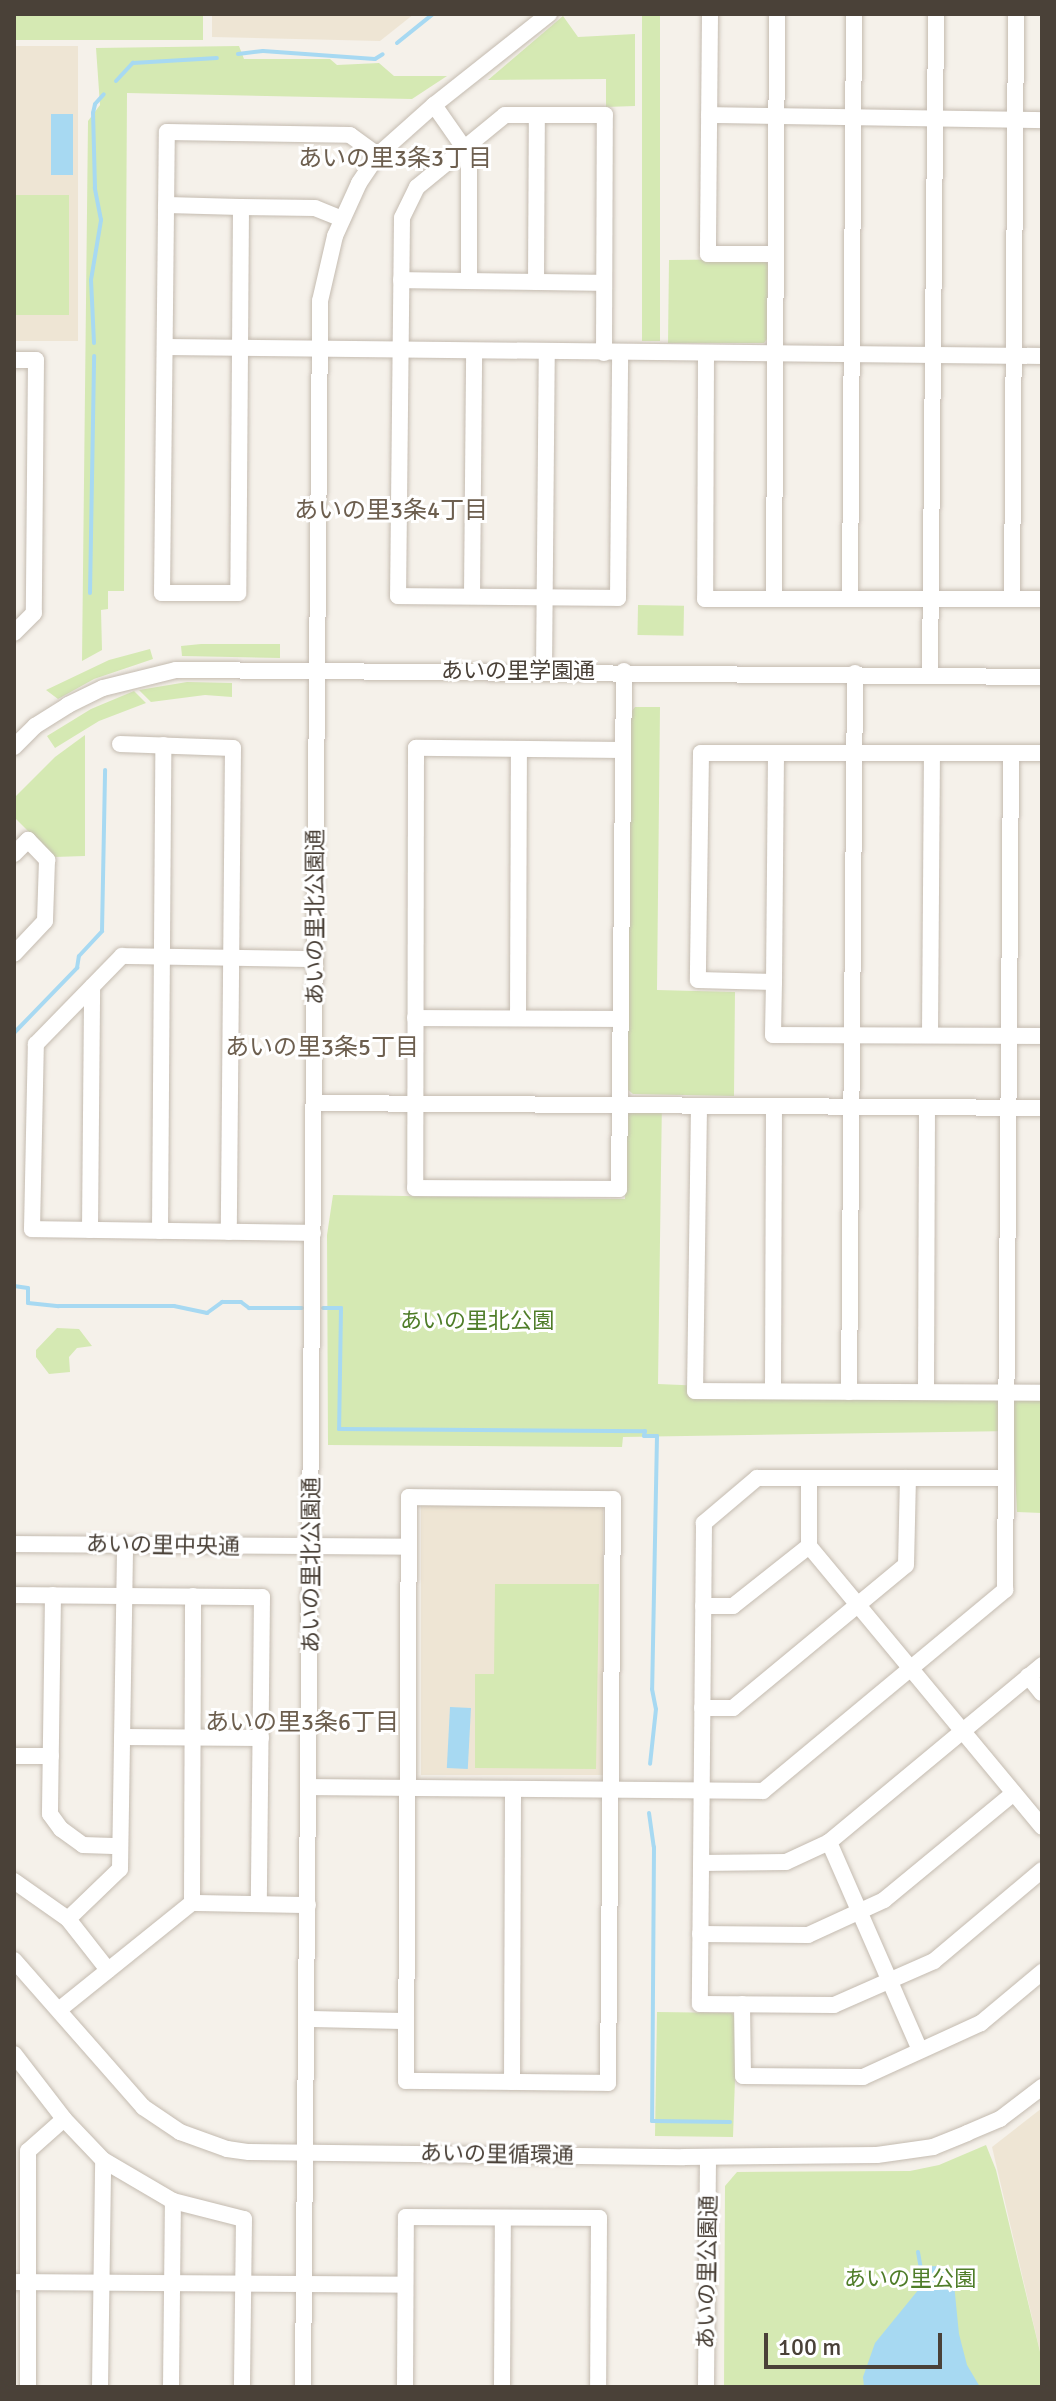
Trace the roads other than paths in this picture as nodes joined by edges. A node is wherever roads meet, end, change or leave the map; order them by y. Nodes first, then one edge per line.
1 (549, 14) edge
2 (710, 14) edge
3 (777, 14) edge
4 (854, 14) edge
5 (936, 14) edge
6 (1016, 14) edge
7 (434, 105) junction
8 (537, 115) junction
9 (709, 115) junction
10 (776, 116) junction
11 (853, 117) junction
12 (935, 119) junction
13 (1016, 120) junction
14 (1042, 120) edge
15 (465, 146) junction
16 (378, 155) junction
17 (166, 205) junction
18 (241, 207) junction
19 (342, 219) junction
20 (776, 254) junction
21 (401, 280) junction
22 (469, 281) junction
23 (536, 282) junction
24 (604, 283) junction
25 (165, 347) junction
26 (240, 349) junction
27 (319, 350) junction
28 (399, 351) junction
29 (474, 352) junction
30 (547, 352) junction
31 (612, 353) junction
32 (706, 354) junction
33 (775, 354) junction
34 (851, 355) junction
35 (1013, 356) junction
36 (1042, 356) edge
37 (933, 357) junction
38 (14, 360) edge
39 (472, 596) junction
40 (545, 597) junction
41 (850, 598) junction
42 (774, 599) junction
43 (1012, 599) junction
44 (1042, 599) edge
45 (931, 601) junction
46 (14, 633) edge
47 (317, 669) junction
48 (544, 671) junction
49 (624, 671) junction
50 (855, 673) junction
51 (930, 676) junction
52 (1042, 677) edge
53 (120, 744) dead end
54 (163, 745) junction
55 (14, 747) edge
56 (519, 749) junction
57 (623, 750) junction
58 (776, 753) junction
59 (854, 753) junction
60 (932, 753) junction
61 (1011, 753) junction
62 (1042, 753) edge
63 (14, 854) edge
64 (14, 954) edge
65 (162, 957) junction
66 (231, 958) junction
67 (315, 959) junction
68 (774, 982) junction
69 (92, 987) junction
70 (415, 1018) junction
71 (518, 1018) junction
72 (620, 1019) junction
73 (852, 1035) junction
74 (930, 1035) junction
75 (1008, 1036) junction
76 (1042, 1036) edge
77 (314, 1103) junction
78 (415, 1104) junction
79 (619, 1105) junction
80 (699, 1106) junction
81 (774, 1106) junction
82 (852, 1107) junction
83 (927, 1107) junction
84 (1008, 1108) junction
85 (1042, 1108) edge
86 (90, 1230) junction
87 (160, 1231) junction
88 (229, 1232) junction
89 (313, 1233) junction
90 (773, 1391) junction
91 (849, 1392) junction
92 (926, 1392) junction
93 (1006, 1392) junction
94 (1042, 1393) edge
95 (809, 1478) junction
96 (908, 1478) junction
97 (1006, 1478) junction
98 (14, 1544) edge
99 (125, 1545) junction
100 (809, 1546) junction
101 (311, 1547) junction
102 (409, 1547) junction
103 (14, 1595) edge
104 (53, 1595) junction
105 (123, 1595) junction
106 (193, 1596) junction
107 (858, 1605) junction
108 (703, 1606) junction
109 (1042, 1665) edge
110 (911, 1668) junction
111 (1028, 1676) junction
112 (1042, 1693) edge
113 (702, 1708) junction
114 (963, 1731) junction
115 (122, 1737) junction
116 (192, 1738) junction
117 (261, 1738) junction
118 (14, 1756) edge
119 (51, 1756) junction
120 (309, 1787) junction
121 (407, 1788) junction
122 (513, 1789) junction
123 (611, 1790) junction
124 (701, 1790) junction
125 (1014, 1793) junction
126 (1042, 1827) edge
127 (829, 1842) junction
128 (120, 1846) junction
129 (701, 1863) junction
130 (1042, 1870) edge
131 (14, 1881) edge
132 (192, 1903) junction
133 (259, 1903) junction
134 (308, 1905) junction
135 (859, 1911) junction
136 (68, 1919) junction
137 (700, 1934) junction
138 (14, 1960) edge
139 (108, 1970) junction
140 (1042, 1972) edge
141 (889, 1980) junction
142 (742, 2004) junction
143 (60, 2009) junction
144 (308, 2019) junction
145 (406, 2021) junction
146 (920, 2050) junction
147 (14, 2054) edge
148 (512, 2082) junction
149 (1042, 2087) edge
150 (64, 2119) junction
151 (306, 2153) junction
152 (708, 2157) junction
153 (103, 2160) junction
154 (173, 2201) junction
155 (503, 2218) junction
156 (22, 2282) edge
157 (100, 2283) junction
158 (305, 2283) junction
159 (171, 2284) junction
160 (243, 2284) junction
161 (405, 2285) junction
162 (28, 2387) edge
163 (100, 2387) edge
164 (171, 2387) edge
165 (242, 2387) edge
166 (303, 2387) edge
167 (405, 2387) edge
168 (502, 2387) edge
169 (598, 2387) edge
170 (706, 2387) edge

1 - 7 street, あいの里北公園通
2 - 9 street
3 - 10 street
4 - 11 street
5 - 12 street
6 - 13 street
7 - 15 street
7 - 16 street, あいの里北公園通
8 - 15 street
8 - 23 street
8 - 24 street
9 - 10 street
9 - 20 street
10 - 11 street
10 - 20 street
11 - 12 street
11 - 34 street
12 - 13 street
12 - 37 street
13 - 14 street
13 - 35 street
15 - 21 street
15 - 22 street
16 - 17 street
16 - 19 street, あいの里北公園通
17 - 18 street
17 - 25 street
18 - 19 street
18 - 26 street
19 - 27 street, あいの里北公園通
20 - 33 street
21 - 22 street
21 - 28 street
22 - 23 street
23 - 24 street
24 - 31 street
25 - 26 street
25 - 26 street
26 - 27 street
27 - 28 street
27 - 47 street, あいの里北公園通
28 - 29 street
28 - 39 street
29 - 30 street
29 - 39 street
30 - 31 street
30 - 40 street
31 - 32 street
31 - 40 street
32 - 33 street
32 - 42 street
33 - 34 street
33 - 42 street
34 - 37 street
34 - 41 street
35 - 36 street
35 - 37 street
35 - 43 street
37 - 45 street
38 - 46 street
39 - 40 street
40 - 48 street
41 - 42 street
41 - 45 street
43 - 44 street
43 - 45 street
45 - 51 street
47 - 48 street, あいの里学園通
47 - 55 street, あいの里学園通
47 - 67 street, あいの里北公園通
48 - 49 street, あいの里学園通
49 - 50 street, あいの里学園通
49 - 57 street
50 - 51 street, あいの里学園通
50 - 59 street
51 - 52 street, あいの里学園通
53 - 54 street
54 - 65 street
54 - 66 street
56 - 57 street
56 - 70 street
56 - 71 street
57 - 72 street
58 - 59 street
58 - 68 street
58 - 68 street
59 - 60 street
59 - 73 street
60 - 61 street
60 - 74 street
61 - 62 street
61 - 75 street
63 - 64 street
65 - 66 street
65 - 69 street
65 - 87 street
66 - 67 street
66 - 88 street
67 - 77 street, あいの里北公園通
68 - 73 street
69 - 86 street
69 - 86 street
70 - 71 street
70 - 78 street
71 - 72 street
72 - 79 street
73 - 74 street
73 - 82 street
74 - 75 street
75 - 76 street
75 - 84 street
77 - 78 street
77 - 89 street, あいの里北公園通
78 - 79 street
78 - 79 street
79 - 80 street
80 - 81 street
80 - 90 street
81 - 82 street
81 - 90 street
82 - 83 street
82 - 91 street
83 - 84 street
83 - 92 street
84 - 85 street
84 - 93 street
86 - 87 street
87 - 88 street
88 - 89 street
89 - 101 street, あいの里北公園通
90 - 91 street
91 - 92 street
92 - 93 street
93 - 94 street
93 - 97 street
95 - 96 street
95 - 100 street
95 - 108 street
96 - 97 street
96 - 107 street
97 - 110 street
98 - 99 street, あいの里中央通
99 - 101 street, あいの里中央通
99 - 105 street
100 - 107 street
100 - 108 street
101 - 102 street, あいの里中央通
101 - 120 street, あいの里北公園通
102 - 121 street
102 - 123 street
103 - 104 street
104 - 105 street
104 - 119 street
105 - 106 street
105 - 115 street
106 - 116 street
106 - 117 street
107 - 110 street
107 - 113 street
108 - 113 street
109 - 111 street
110 - 114 street
110 - 124 street
111 - 112 street
111 - 114 street
113 - 124 street
114 - 125 street
114 - 127 street
115 - 116 street
115 - 128 street
116 - 117 street
116 - 132 street
117 - 133 street
118 - 119 street
119 - 128 street
120 - 121 street
120 - 134 street, あいの里北公園通
121 - 122 street
121 - 145 street
122 - 123 street
122 - 148 street
123 - 124 street
123 - 148 street
124 - 129 street
125 - 126 street
125 - 135 street
127 - 129 street
127 - 135 street
128 - 136 street
129 - 137 street
130 - 141 street
131 - 136 street
132 - 133 street
132 - 139 street
133 - 134 street
134 - 144 street, あいの里北公園通
135 - 137 street
135 - 141 street
136 - 139 street
137 - 142 street
138 - 143 street, あいの里循環通
139 - 143 street
140 - 146 street
141 - 142 street
141 - 146 street
142 - 146 street
143 - 151 street, あいの里循環通
144 - 145 street
144 - 151 street, あいの里北公園通
145 - 148 street
147 - 150 street
149 - 152 street, あいの里循環通
150 - 153 street
150 - 156 street
151 - 152 street, あいの里循環通
151 - 158 street, あいの里北公園通
152 - 170 street, あいの里公園通
153 - 154 street
153 - 157 street
154 - 159 street
154 - 160 street
155 - 161 street
155 - 168 street
155 - 169 street
156 - 157 street
156 - 162 street
157 - 159 street
157 - 163 street
158 - 160 street
158 - 161 street
158 - 166 street, あいの里北公園通
159 - 160 street
159 - 164 street
160 - 165 street
161 - 167 street

